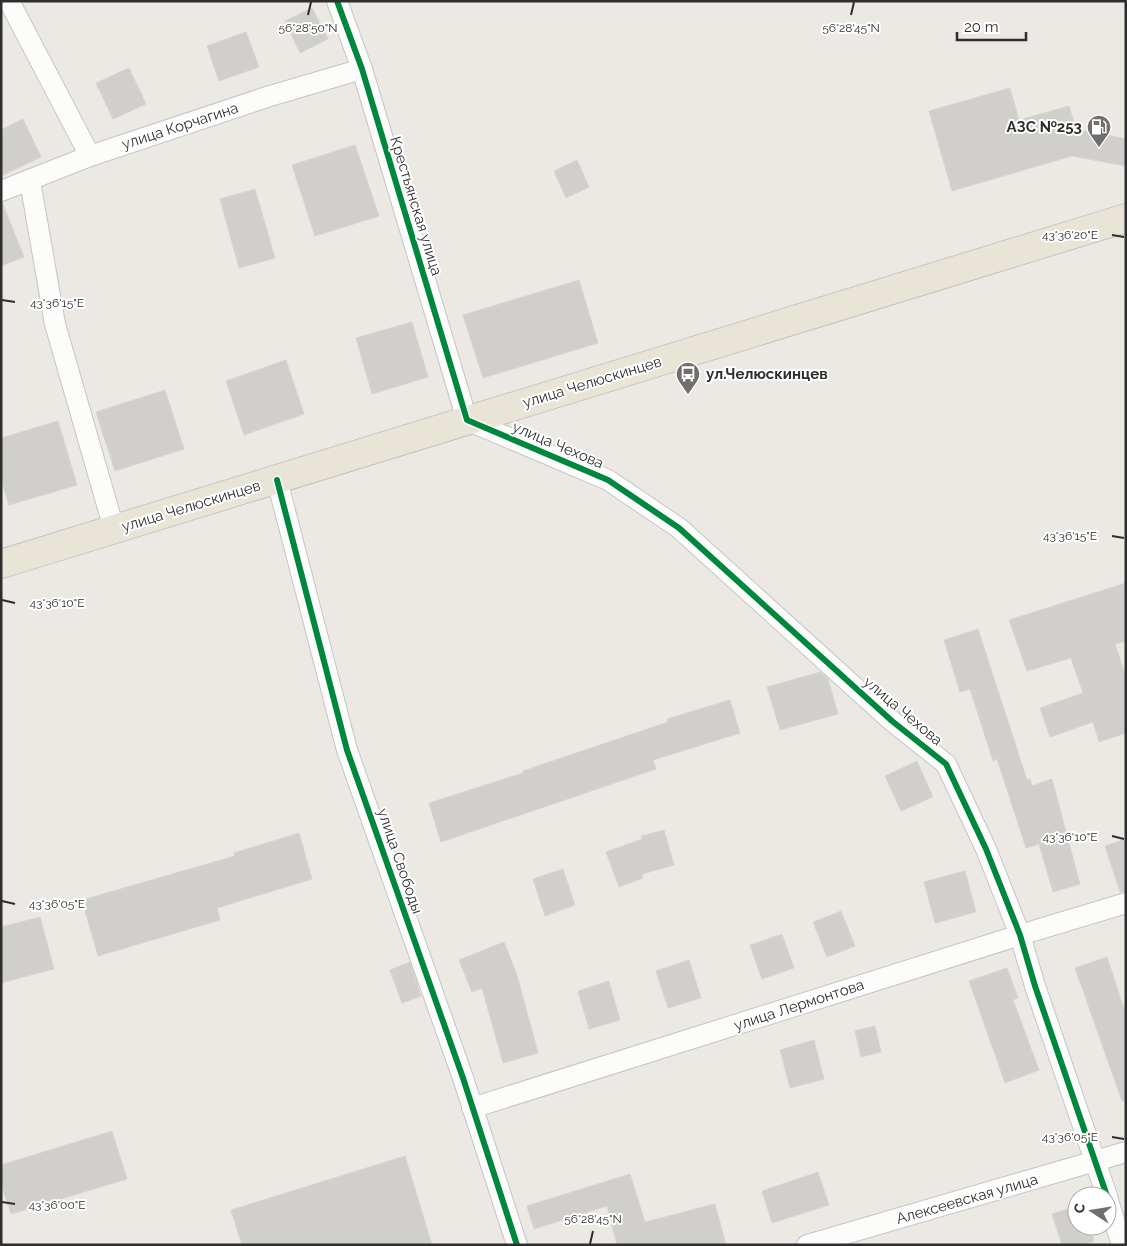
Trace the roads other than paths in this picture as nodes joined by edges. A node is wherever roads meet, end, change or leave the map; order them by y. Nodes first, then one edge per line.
1 (9, 1) edge
2 (337, 1) edge
3 (362, 69) junction
4 (90, 156) junction
5 (30, 181) junction
6 (1, 191) edge
7 (1126, 218) edge
8 (467, 420) junction
9 (277, 480) junction
10 (114, 529) junction
11 (1, 564) edge
12 (1126, 903) edge
13 (1020, 934) junction
14 (472, 1108) junction
15 (1126, 1152) edge
16 (1095, 1161) junction
17 (1103, 1186) edge
18 (1117, 1229) edge
19 (517, 1245) edge
20 (807, 1245) edge
21 (1122, 1245) edge

1 - 4 street
2 - 3 street, Крестьянская улица
3 - 4 street, улица Корчагина
3 - 8 street, Крестьянская улица
4 - 5 street, улица Корчагина
5 - 6 street, улица Корчагина
5 - 10 street
7 - 8 main road, улица Челюскинцев
8 - 9 main road, улица Челюскинцев
8 - 13 street, улица Чехова
9 - 10 main road, улица Челюскинцев
9 - 14 street, улица Свободы
10 - 11 main road, улица Челюскинцев
12 - 13 street, улица Лермонтова
13 - 14 street, улица Лермонтова
13 - 16 street, улица Чехова
14 - 19 street, улица Свободы
15 - 16 street, Алексеевская улица
16 - 17 street, улица Чехова
16 - 20 street, Алексеевская улица
18 - 21 street, улица Чехова

